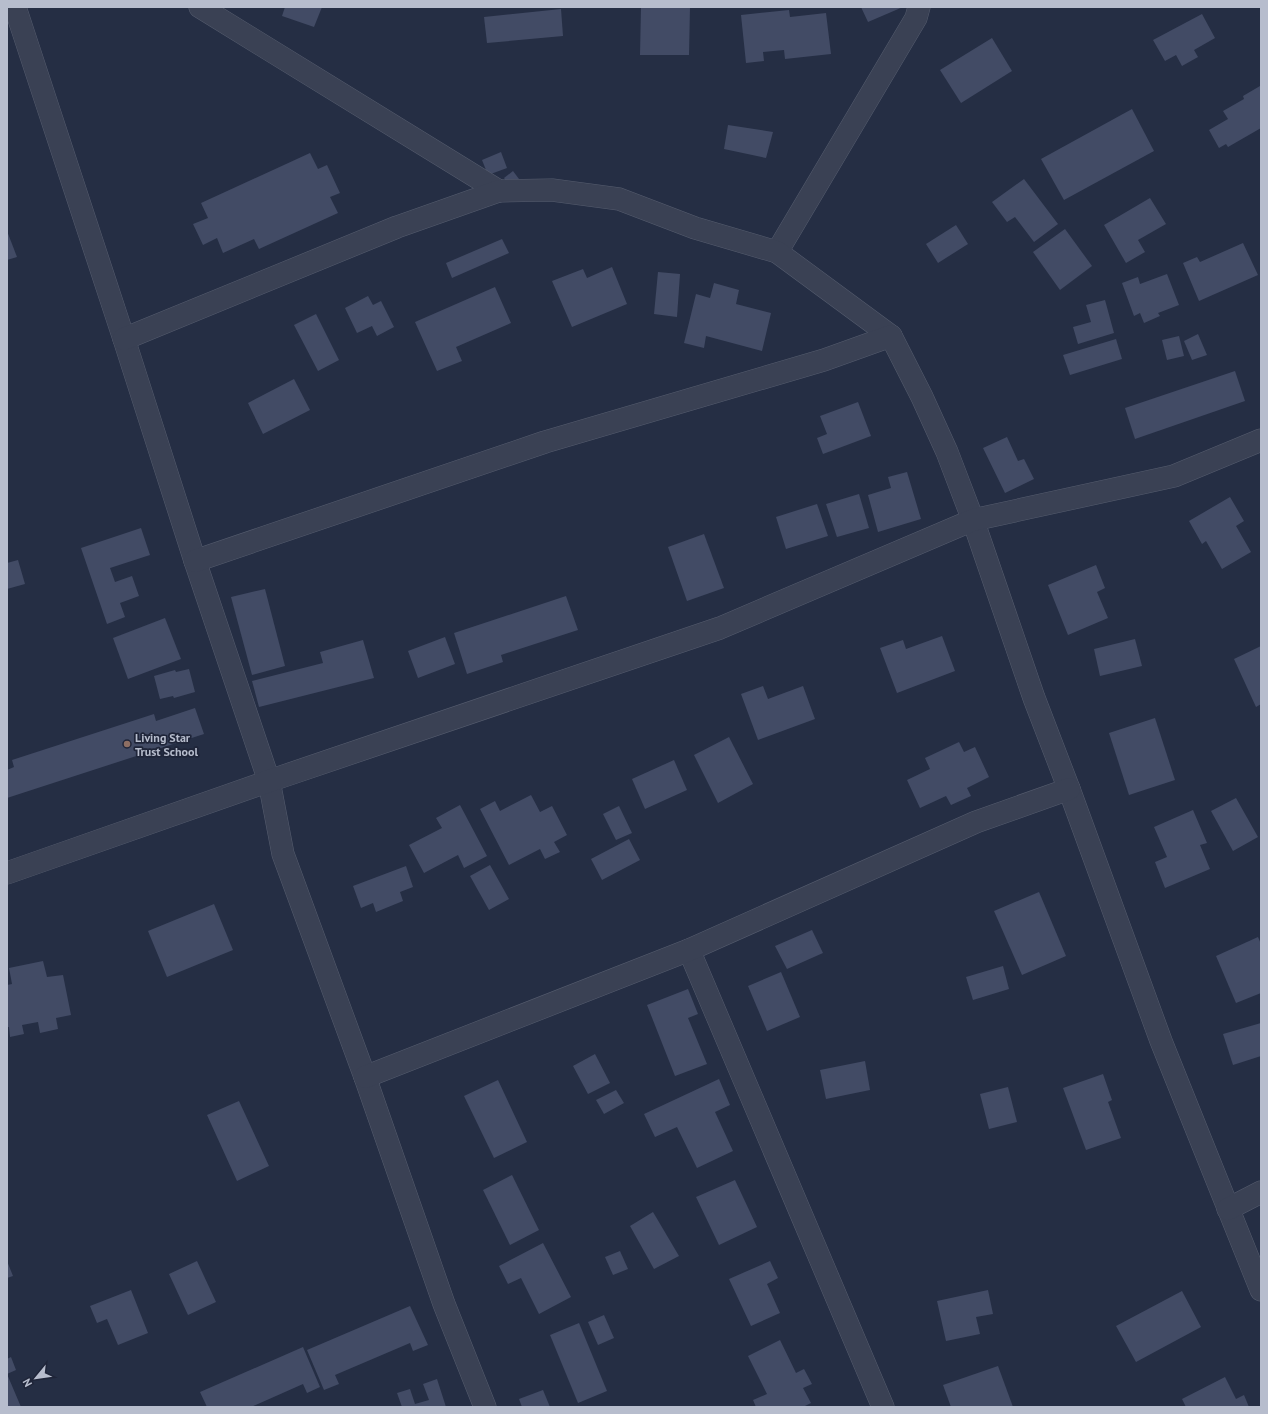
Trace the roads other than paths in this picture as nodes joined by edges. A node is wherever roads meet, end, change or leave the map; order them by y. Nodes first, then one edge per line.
1 (15, 7) edge
2 (200, 7) edge
3 (919, 7) edge
4 (499, 191) junction
5 (777, 252) junction
6 (891, 336) junction
7 (124, 339) junction
8 (1261, 440) edge
9 (973, 520) junction
10 (195, 561) junction
11 (269, 781) junction
12 (1069, 789) junction
13 (7, 873) edge
14 (689, 950) junction
15 (365, 1077) junction
16 (1261, 1192) edge
17 (1228, 1209) junction
18 (1261, 1290) edge
19 (485, 1407) edge
20 (883, 1407) edge

1 - 7 street
2 - 4 street
3 - 5 street
4 - 5 street
4 - 7 street
5 - 6 street
6 - 9 street
6 - 10 street
7 - 10 street
8 - 9 street
9 - 11 street
9 - 12 street
10 - 11 street
11 - 13 street
11 - 15 street
12 - 14 street
12 - 17 street
14 - 15 street
14 - 20 street
15 - 19 street
16 - 17 street
17 - 18 street

